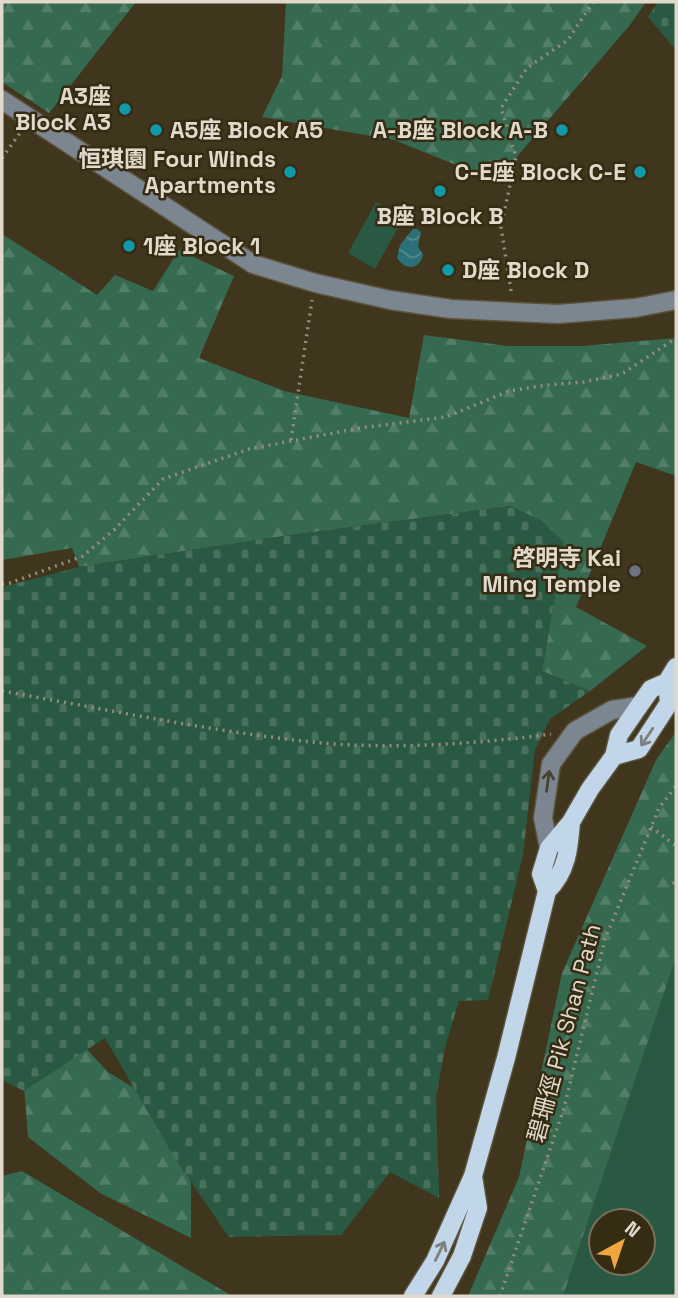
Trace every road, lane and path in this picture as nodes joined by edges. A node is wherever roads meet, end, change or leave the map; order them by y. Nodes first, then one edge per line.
1 (593, 2) edge
2 (2, 100) edge
3 (24, 129) dead end
4 (2, 158) edge
5 (314, 283) junction
6 (511, 292) dead end
7 (676, 300) edge
8 (676, 338) edge
9 (291, 440) junction
10 (2, 584) edge
11 (671, 675) edge
12 (2, 691) edge
13 (639, 706) junction
14 (575, 731) junction
15 (614, 756) junction
16 (676, 786) edge
17 (571, 822) junction
18 (651, 827) junction
19 (676, 846) edge
20 (550, 848) junction
21 (547, 891) junction
22 (473, 1176) junction
23 (412, 1296) edge
24 (441, 1296) edge
25 (500, 1296) edge

1 - 6 path
2 - 5 street
3 - 4 path
5 - 7 street
5 - 9 path
8 - 9 path
9 - 10 path
11 - 13 main road
11 -> 15 main road
12 - 14 path
13 - 14 street
13 - 15 main road
20 -> 14 street
15 - 17 main road
16 - 18 path, 碧珊徑 Pik Shan Path
17 - 20 main road
17 - 21 main road
18 - 19 path
18 - 25 path, 碧珊徑 Pik Shan Path
20 - 21 main road
21 - 22 main road
23 -> 22 main road
22 - 24 main road

